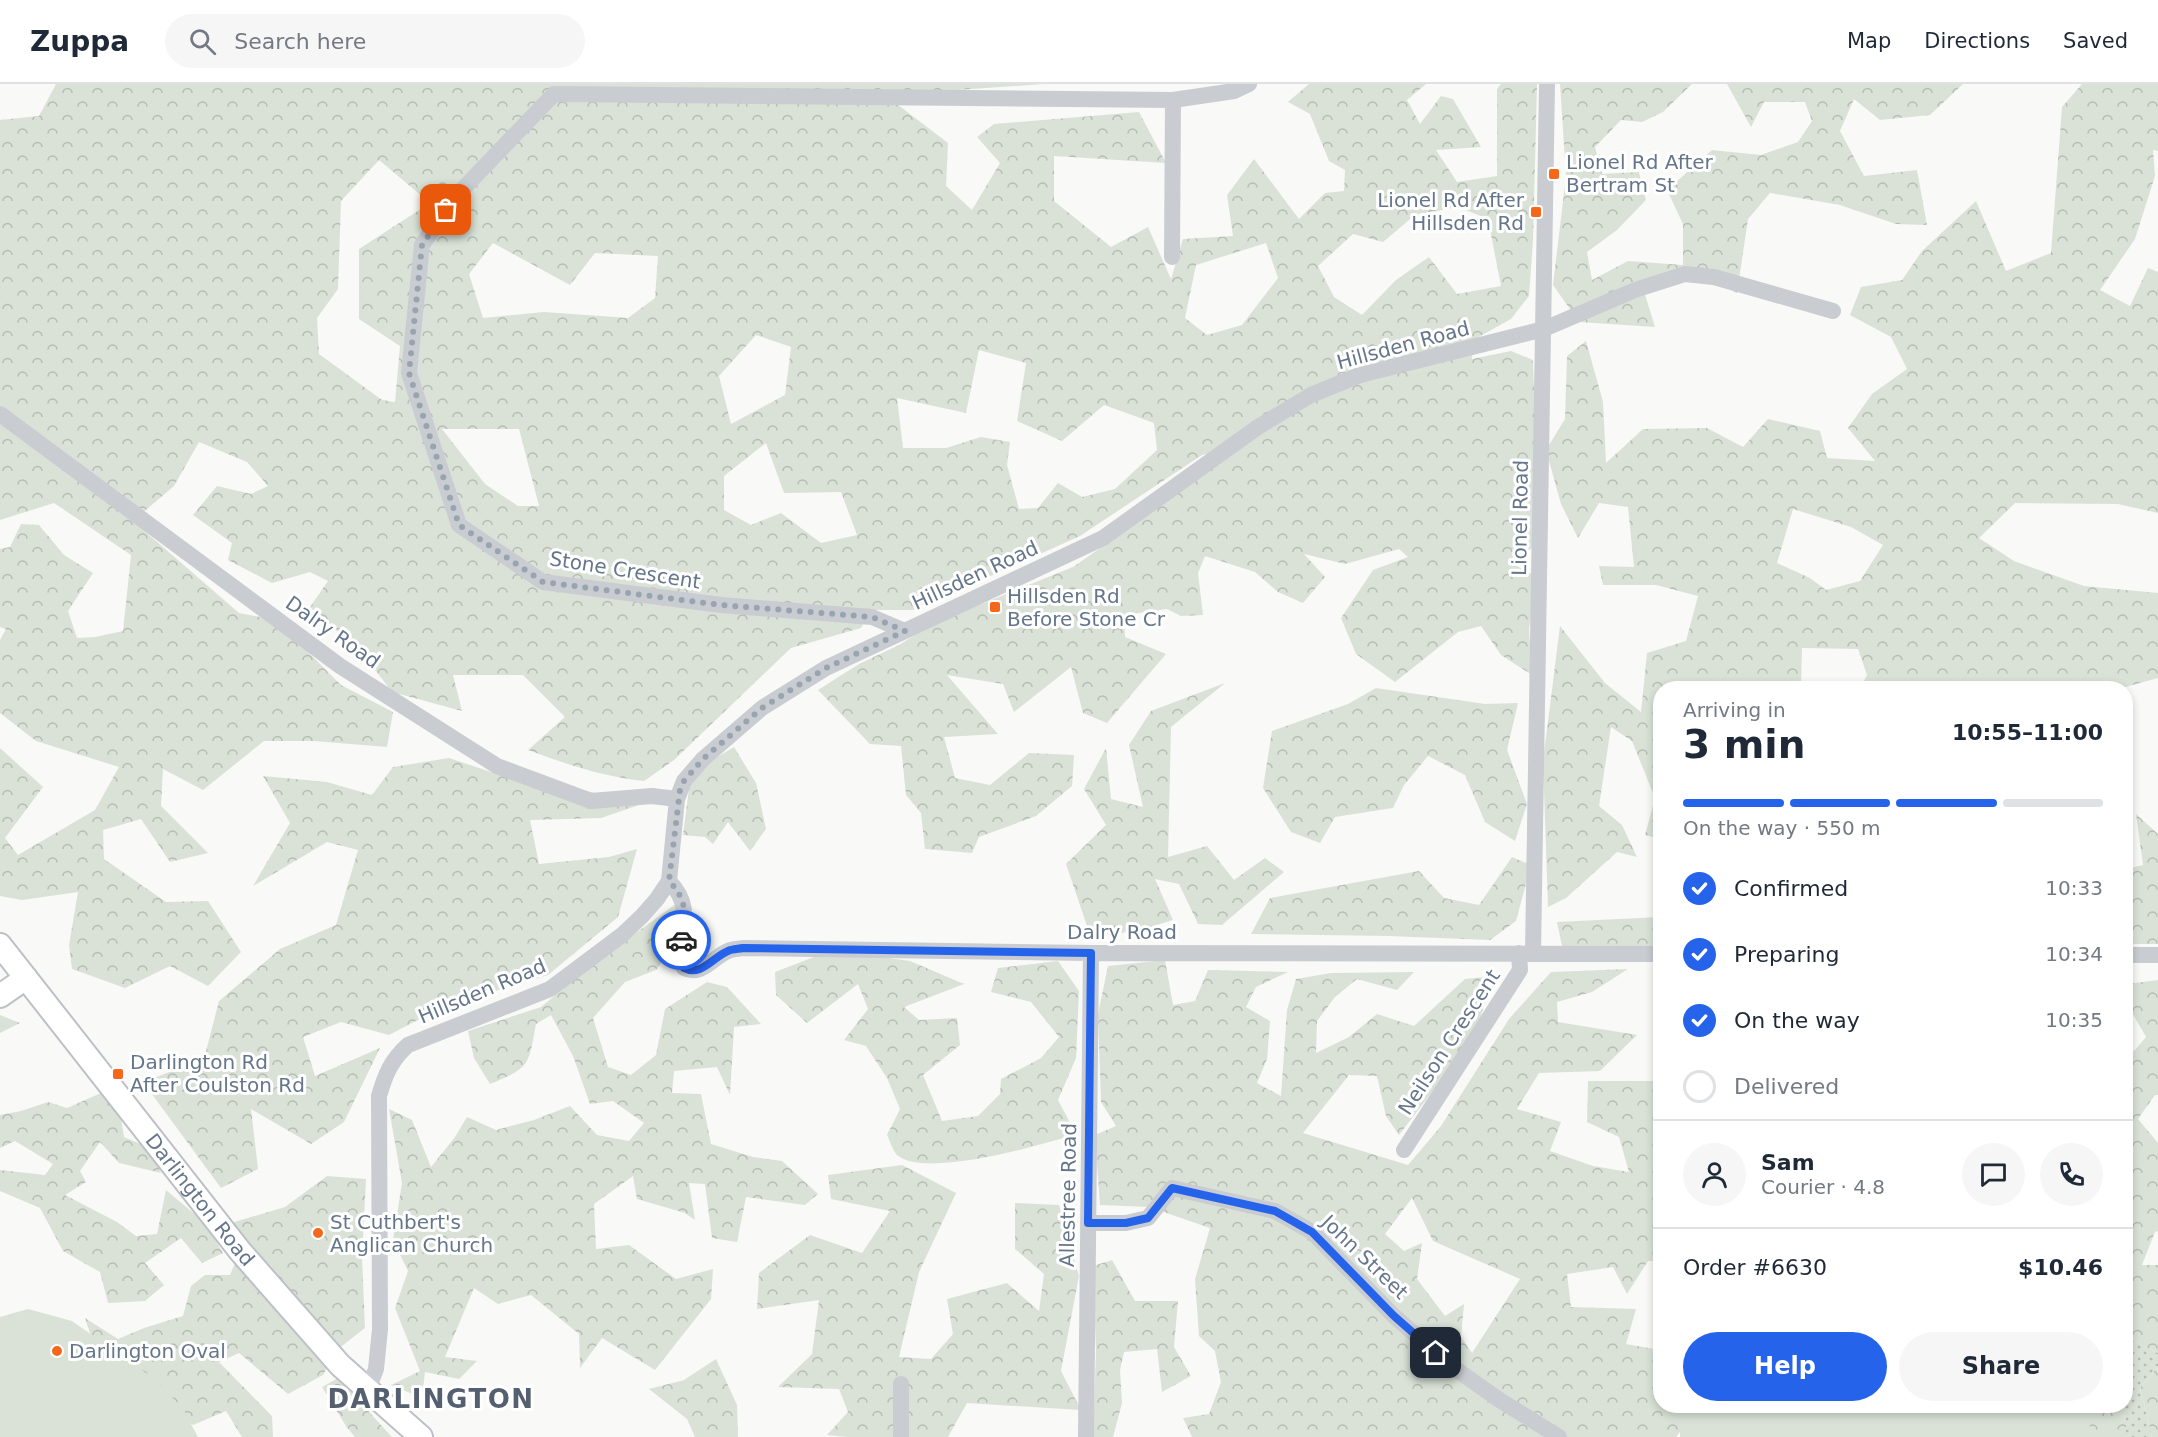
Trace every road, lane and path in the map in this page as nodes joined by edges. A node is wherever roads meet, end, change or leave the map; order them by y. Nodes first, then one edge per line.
1 (1249, 84) edge
2 (1547, 84) edge
3 (1173, 100) junction
4 (1173, 257) dead end
5 (1833, 311) dead end
6 (1544, 329) junction
7 (0, 414) edge
8 (905, 631) junction
9 (677, 799) junction
10 (669, 881) junction
11 (0, 945) edge
12 (1091, 953) junction
13 (1526, 953) junction
14 (1653, 954) edge
15 (2133, 955) edge
16 (2158, 956) edge
17 (14, 974) edge
18 (0, 996) edge
19 (1404, 1150) dead end
20 (1088, 1223) junction
21 (901, 1384) dead end
22 (368, 1390) junction
23 (421, 1437) edge
24 (901, 1437) edge
25 (1086, 1437) edge
26 (1558, 1437) edge

1 - 3 street, Stone Crescent
2 - 6 street, Lionel Road
3 - 4 street
3 - 8 street, Stone Crescent
5 - 6 street, Hillsden Road
6 - 8 street, Hillsden Road
6 - 13 street, Lionel Road
7 - 9 street, Dalry Road
8 - 9 street, Hillsden Road
9 - 10 street, Hillsden Road
10 - 12 street, Dalry Road
10 - 22 street, Hillsden Road
11 - 17 street, Darlington Road
12 - 13 street, Dalry Road
12 - 20 street, Allestree Road
13 - 14 street, Dalry Road
13 - 19 street, Neilson Crescent
15 - 16 street
17 - 18 street
17 - 22 street, Darlington Road
20 - 25 street, Allestree Road
20 - 26 street, John Street
21 - 24 street
22 - 23 street, Darlington Road

